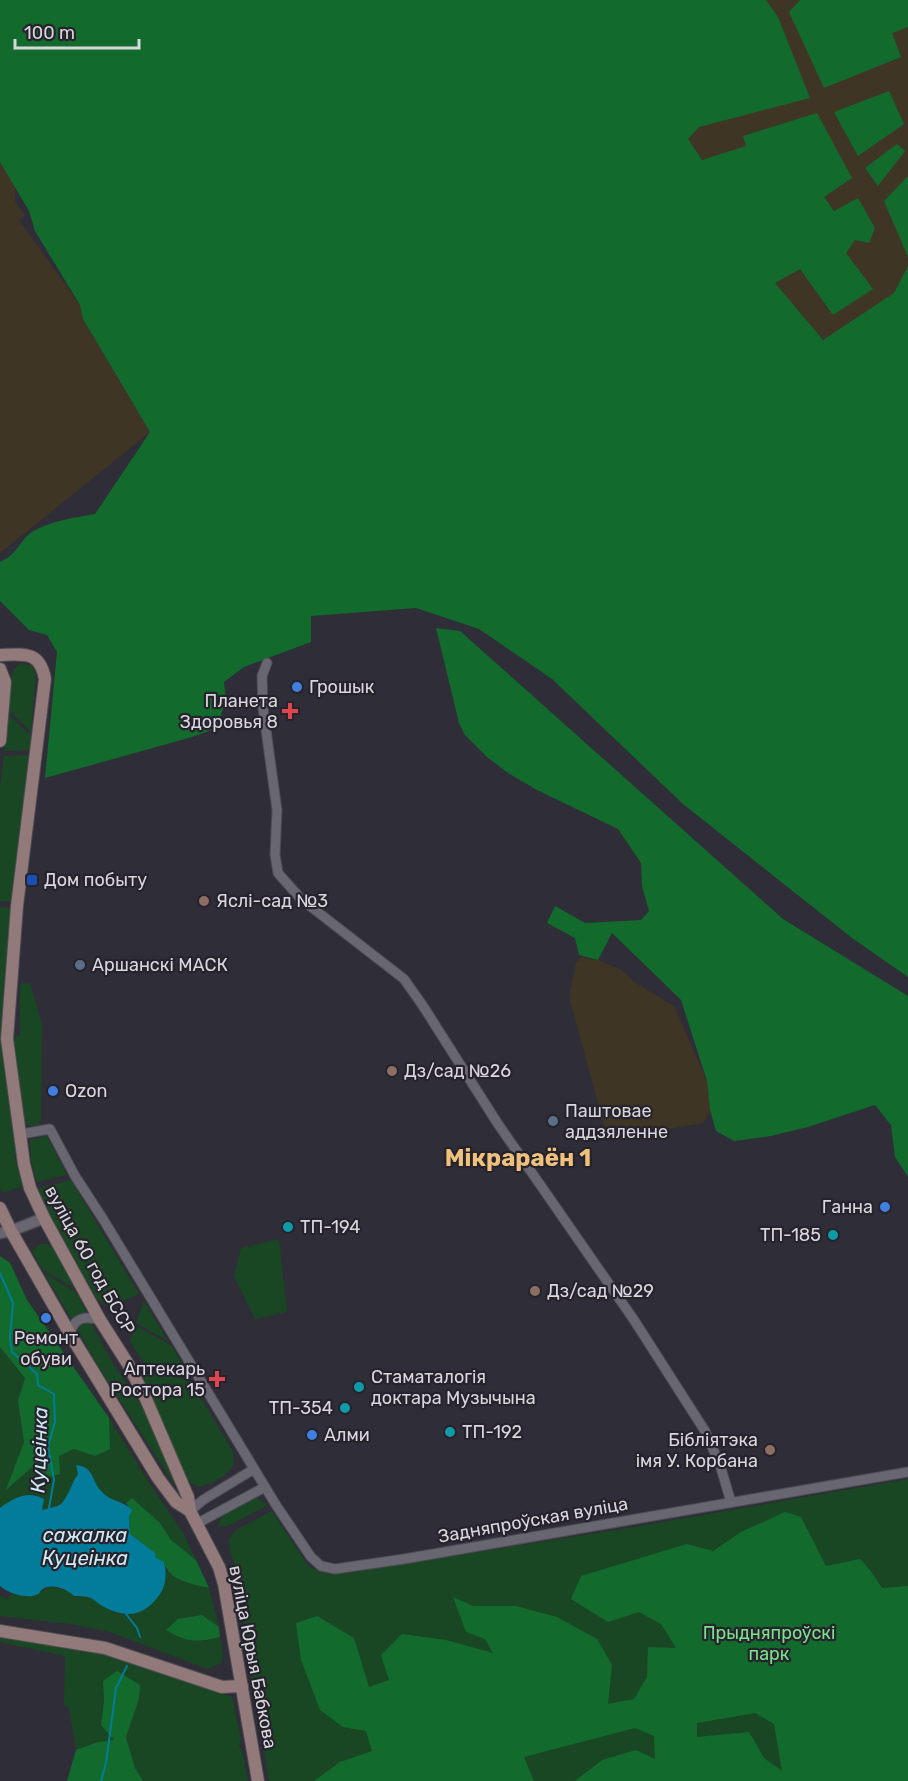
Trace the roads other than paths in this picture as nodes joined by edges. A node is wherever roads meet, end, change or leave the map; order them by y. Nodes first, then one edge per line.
1 (0, 655) edge
2 (267, 663) dead end
3 (0, 669) edge
4 (0, 741) edge
5 (21, 1134) junction
6 (0, 1208) edge
7 (44, 1218) junction
8 (5, 1232) edge
9 (100, 1320) junction
10 (70, 1334) junction
11 (254, 1469) junction
12 (908, 1473) edge
13 (265, 1487) junction
14 (731, 1502) junction
15 (190, 1510) junction
16 (198, 1523) junction
17 (0, 1630) edge
18 (242, 1686) junction
19 (258, 1781) edge

1 - 5 main road, вуліца 60 год БССР
2 - 14 street
3 - 4 main road
5 - 7 main road, вуліца 60 год БССР
5 - 11 street, Задняпроўская вуліца
6 - 8 main road
7 - 8 street
7 - 9 main road, вуліца 60 год БССР
8 - 10 main road
9 - 10 street
9 - 15 main road, вуліца 60 год БССР
10 - 15 main road
11 - 13 street, Задняпроўская вуліца
11 - 15 street
12 - 14 street, Задняпроўская вуліца
13 - 14 street, Задняпроўская вуліца
13 - 16 street
15 - 16 main road, вуліца Юрыя Бабкова
16 - 18 main road, вуліца Юрыя Бабкова
17 - 18 main road
18 - 19 main road, вуліца Юрыя Бабкова

